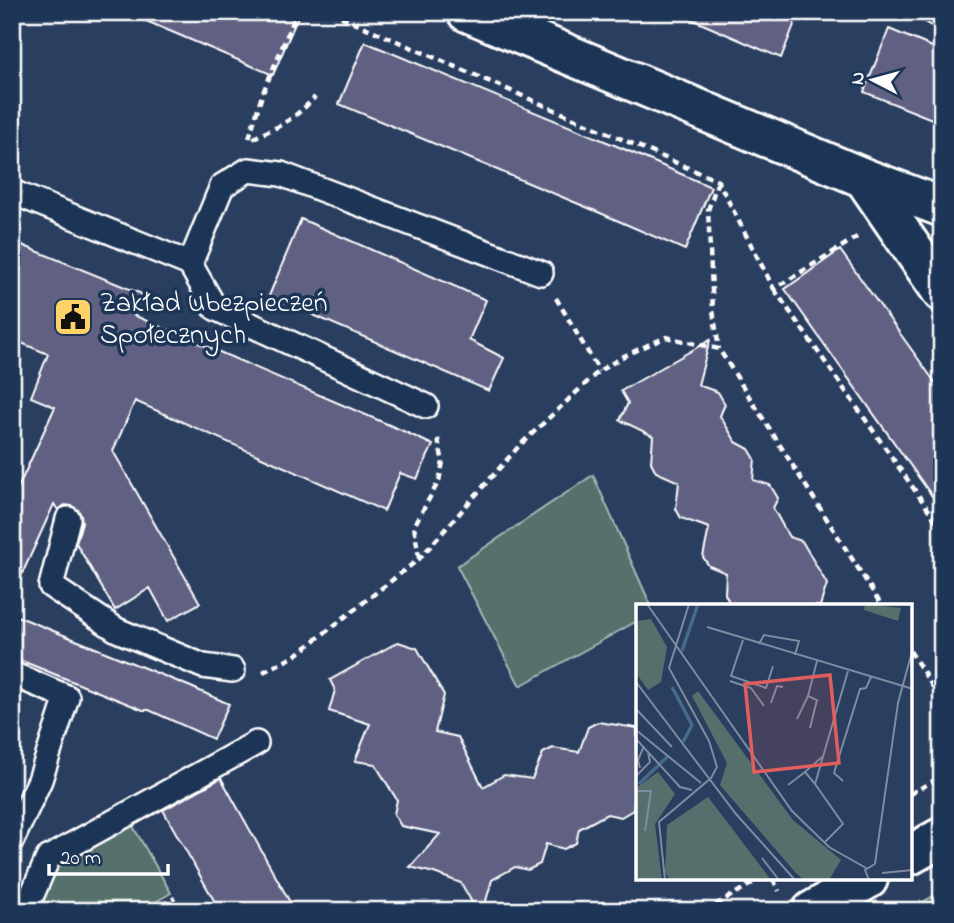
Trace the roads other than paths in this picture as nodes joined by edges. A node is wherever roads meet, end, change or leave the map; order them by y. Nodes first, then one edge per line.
1 (467, 12) edge
2 (933, 12) edge
3 (942, 17) edge
4 (864, 178) junction
5 (12, 192) edge
6 (942, 207) edge
7 (190, 264) junction
8 (541, 273) road end
9 (942, 292) edge
10 (426, 406) road end
11 (68, 519) dead end
12 (233, 670) dead end
13 (12, 674) edge
14 (256, 743) dead end
15 (942, 837) edge
16 (12, 840) edge
17 (912, 854) edge
18 (864, 881) edge
19 (25, 911) edge
20 (812, 911) edge

1 - 4 street
2 - 3 lane
4 - 6 street
4 - 9 street
5 - 7 lane
7 - 8 lane
7 - 10 lane
11 - 12 lane
13 - 16 lane
14 - 19 lane
15 - 17 street
18 - 20 street

